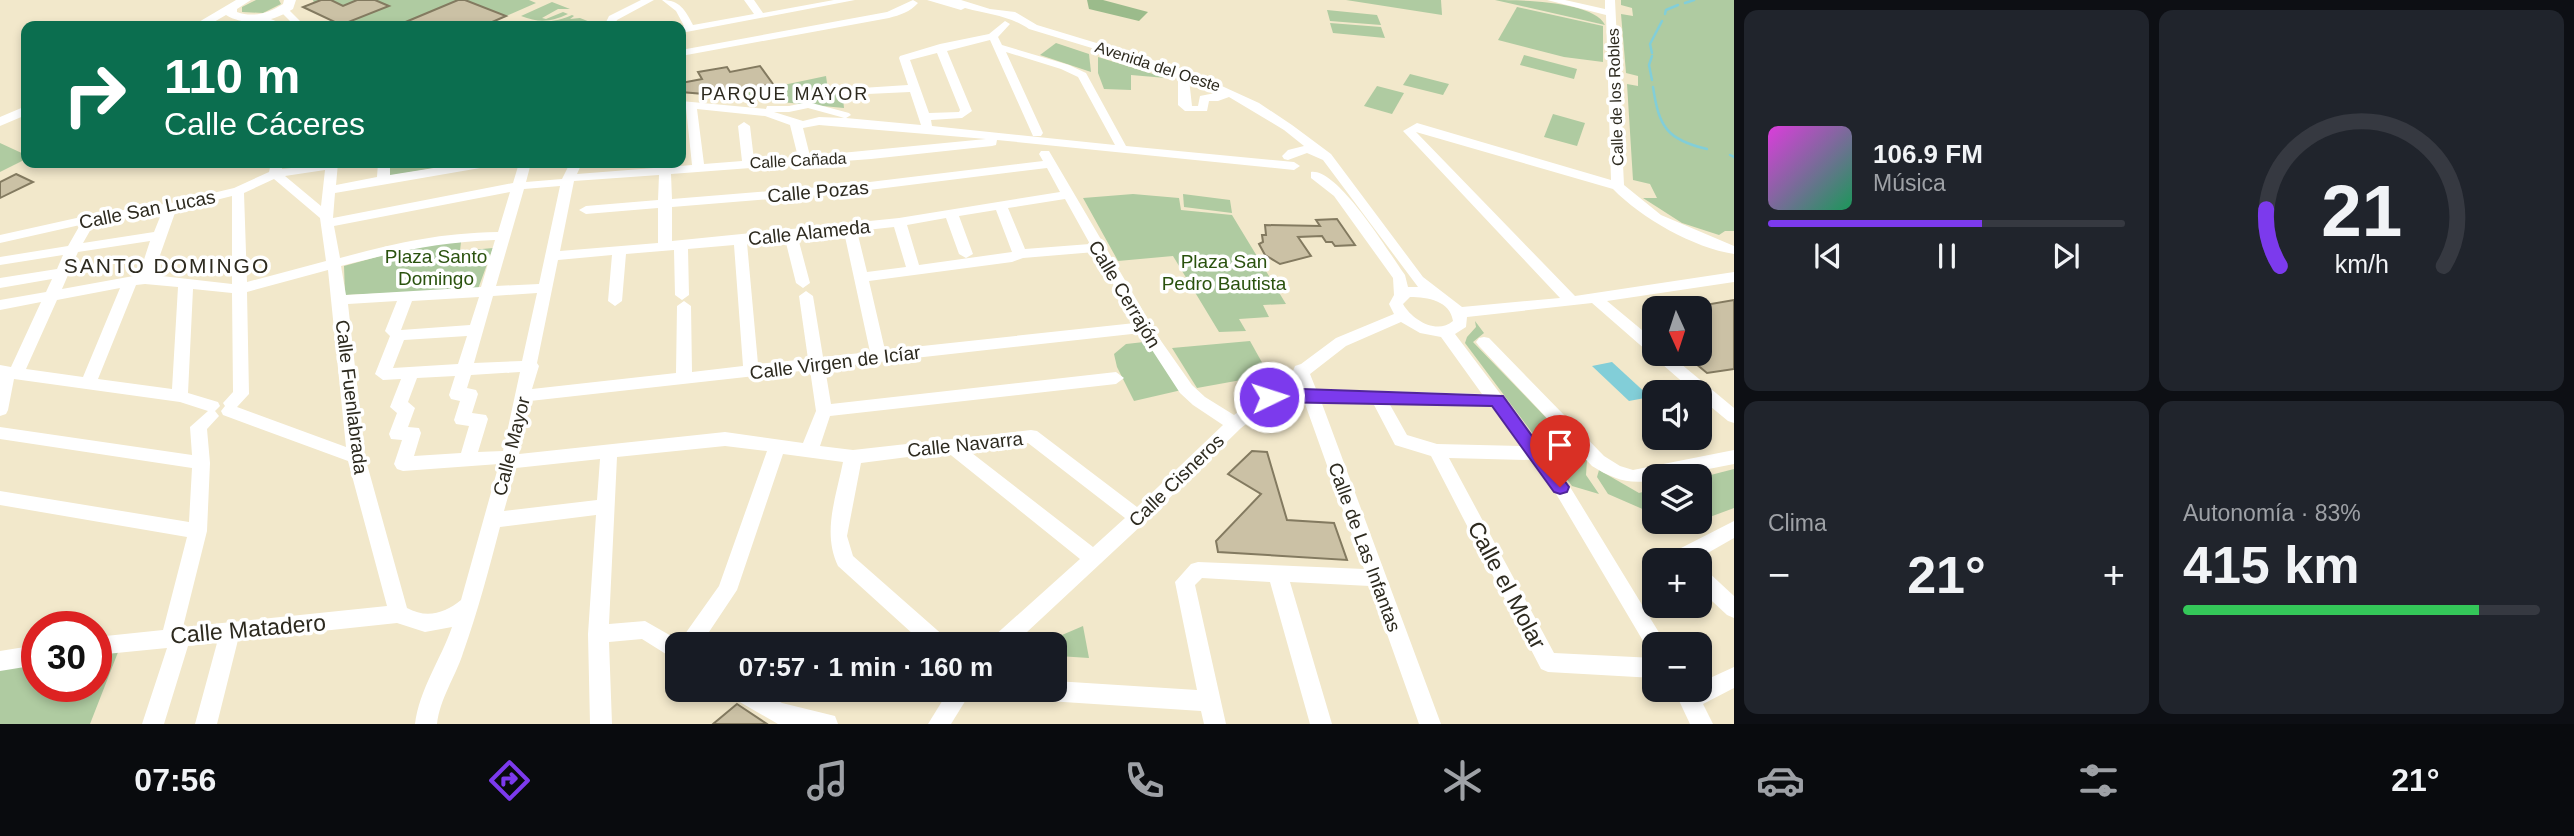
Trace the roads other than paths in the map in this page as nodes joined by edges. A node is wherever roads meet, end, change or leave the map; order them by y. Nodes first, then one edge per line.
1 (649, 0) edge
2 (667, 0) edge
3 (749, 0) edge
4 (850, 0) edge
5 (894, 0) edge
6 (927, 0) edge
7 (932, 0) edge
8 (951, 0) edge
9 (1552, 0) edge
10 (822, 2) edge
11 (913, 3) junction
12 (233, 4) edge
13 (287, 5) edge
14 (1610, 6) edge
15 (760, 16) junction
16 (261, 18) junction
17 (247, 19) junction
18 (1009, 20) junction
19 (206, 21) edge
20 (238, 21) edge
21 (268, 21) edge
22 (297, 21) edge
23 (612, 21) edge
24 (684, 21) edge
25 (686, 29) edge
26 (995, 41) junction
27 (940, 47) junction
28 (686, 52) edge
29 (1183, 78) junction
30 (915, 88) junction
31 (846, 92) dead end
32 (1222, 96) junction
33 (686, 103) edge
34 (21, 110) edge
35 (820, 116) junction
36 (790, 117) junction
37 (0, 120) edge
38 (926, 121) junction
39 (744, 126) dead end
40 (687, 130) edge
41 (1037, 138) junction
42 (1121, 144) junction
43 (1321, 153) junction
44 (1292, 158) junction
45 (804, 159) junction
46 (748, 163) junction
47 (1049, 164) junction
48 (698, 167) junction
49 (276, 168) edge
50 (332, 168) edge
51 (384, 168) edge
52 (456, 168) edge
53 (524, 168) edge
54 (682, 168) edge
55 (686, 168) edge
56 (665, 169) junction
57 (1335, 169) junction
58 (571, 174) edge
59 (1315, 175) junction
60 (383, 180) junction
61 (519, 186) junction
62 (1618, 186) junction
63 (331, 190) junction
64 (237, 191) junction
65 (1066, 195) junction
66 (666, 204) junction
67 (1000, 205) junction
68 (171, 207) junction
69 (586, 210) dead end
70 (951, 214) junction
71 (90, 219) junction
72 (327, 220) junction
73 (899, 222) junction
74 (850, 228) junction
75 (790, 234) junction
76 (159, 235) junction
77 (502, 236) junction
78 (0, 239) edge
79 (740, 240) junction
80 (681, 246) junction
81 (665, 247) junction
82 (1097, 248) junction
83 (73, 249) junction
84 (619, 251) junction
85 (1734, 251) edge
86 (966, 254) dead end
87 (1020, 254) junction
88 (551, 256) junction
89 (0, 261) edge
90 (335, 265) junction
91 (914, 271) junction
92 (62, 273) junction
93 (861, 277) junction
94 (1734, 277) edge
95 (145, 279) junction
96 (0, 282) edge
97 (186, 282) junction
98 (129, 284) junction
99 (544, 288) junction
100 (239, 289) junction
101 (486, 291) junction
102 (1401, 295) junction
103 (52, 296) junction
104 (406, 296) junction
105 (1437, 296) junction
106 (1595, 298) junction
107 (340, 300) junction
108 (615, 301) dead end
109 (1572, 301) junction
110 (0, 305) edge
111 (1459, 312) junction
112 (1402, 316) junction
113 (1146, 327) junction
114 (477, 330) junction
115 (1445, 331) junction
116 (398, 335) junction
117 (1642, 339) edge
118 (1484, 342) dead end
119 (879, 356) junction
120 (816, 363) junction
121 (531, 366) junction
122 (1673, 366) edge
123 (466, 369) junction
124 (1301, 370) junction
125 (8, 372) edge
126 (751, 372) junction
127 (411, 373) junction
128 (684, 378) junction
129 (1116, 378) dead end
130 (88, 383) junction
131 (1273, 394) junction
132 (1310, 395) junction
133 (180, 396) junction
134 (524, 396) junction
135 (1378, 397) junction
136 (1497, 400) junction
137 (221, 409) junction
138 (0, 410) edge
139 (824, 411) junction
140 (1734, 417) edge
141 (1235, 424) junction
142 (0, 433) edge
143 (950, 445) junction
144 (777, 447) junction
145 (808, 451) junction
146 (609, 452) junction
147 (1437, 452) junction
148 (1534, 453) junction
149 (356, 457) junction
150 (853, 457) junction
151 (1734, 457) edge
152 (468, 458) junction
153 (509, 459) junction
154 (201, 463) junction
155 (0, 498) edge
156 (604, 507) junction
157 (1138, 518) junction
158 (493, 520) junction
159 (1734, 529) edge
160 (198, 531) junction
161 (1699, 548) edge
162 (1093, 558) junction
163 (1278, 574) junction
164 (1377, 578) junction
165 (1712, 588) edge
166 (469, 605) junction
167 (1734, 609) edge
168 (399, 614) junction
169 (698, 632) edge
170 (925, 632) edge
171 (1013, 632) edge
172 (1649, 632) edge
173 (229, 634) junction
174 (598, 634) junction
175 (176, 636) junction
176 (665, 643) edge
177 (112, 644) edge
178 (21, 658) edge
179 (0, 661) edge
180 (1642, 667) edge
181 (1734, 677) edge
182 (1712, 685) edge
183 (1067, 692) edge
184 (1210, 701) junction
185 (759, 702) edge
186 (953, 702) edge
187 (1691, 702) edge
188 (153, 724) edge
189 (206, 724) edge
190 (426, 724) edge
191 (601, 724) edge
192 (827, 724) edge
193 (939, 724) edge
194 (1215, 724) edge
195 (1321, 724) edge
196 (1430, 724) edge
197 (1702, 724) edge

1 - 23 street
2 - 24 street
3 - 15 street
4 - 10 street
5 - 11 street
6 - 11 street
7 - 18 street, Avenida del Oeste
8 - 18 street, Avenida del Oeste
9 - 14 street
10 - 15 street
11 - 28 street
12 - 17 street
12 - 19 street
13 - 16 street
13 - 22 street
14 - 62 street, Calle de los Robles
15 - 25 street
16 - 17 street
16 - 21 street
17 - 20 street
18 - 26 street
18 - 29 street, Avenida del Oeste
18 - 43 street, Avenida del Oeste
26 - 27 street
26 - 41 street, Calle Cerrajón
26 - 42 street
27 - 30 street
27 - 38 street
29 - 32 street, Avenida del Oeste
29 - 32 street, Avenida del Oeste
30 - 31 street
30 - 38 street
32 - 44 street, Avenida del Oeste
33 - 36 street
34 - 37 street
35 - 36 street
35 - 36 street
35 - 38 street
35 - 41 street
36 - 45 street
38 - 41 street
39 - 46 street
40 - 48 street
41 - 42 street
41 - 44 street
41 - 45 street, Calle Cañada
41 - 47 street, Calle Cerrajón
42 - 44 street
43 - 44 street
43 - 57 street, Avenida del Oeste
44 - 59 street
45 - 46 street, Calle Cañada
46 - 48 street, Calle Cañada
47 - 65 street, Calle Cerrajón
47 - 66 street, Calle Pozas
48 - 55 street, Calle Cañada
49 - 64 street, Calle San Lucas
49 - 72 street
50 - 63 street, Calle Fuenlabrada
51 - 60 street
52 - 60 street
53 - 61 street
54 - 56 street, Calle Cañada
56 - 58 street, Calle Cañada
56 - 66 street
57 - 59 street
57 - 105 street, Avenida del Oeste
58 - 61 street, Calle Cañada
58 - 88 street, Calle Mayor
59 - 102 street
60 - 63 street
61 - 72 street, Calle Cañada
61 - 77 street
62 - 85 street, Calle de los Robles
62 - 109 street
63 - 72 street, Calle Fuenlabrada
64 - 68 street, Calle San Lucas
64 - 100 street
65 - 67 street, Calle Alameda
65 - 82 street, Calle Cerrajón
66 - 69 street, Calle Pozas
66 - 81 street
67 - 70 street, Calle Alameda
67 - 87 street
68 - 71 street, Calle San Lucas
68 - 76 street
70 - 73 street, Calle Alameda
70 - 86 street
71 - 78 street, Calle San Lucas
71 - 83 street
72 - 90 street, Calle Fuenlabrada
73 - 74 street, Calle Alameda
73 - 91 street
74 - 75 street, Calle Alameda
74 - 93 street
75 - 79 street, Calle Alameda
75 - 120 street
76 - 83 street
76 - 95 street
77 - 90 street
77 - 101 street
79 - 80 street, Calle Alameda
79 - 126 street
80 - 81 street, Calle Alameda
80 - 128 street
81 - 84 street, Calle Alameda
82 - 87 street
82 - 113 street, Calle Cerrajón
83 - 89 street
83 - 92 street
84 - 88 street, Calle Alameda
84 - 108 street
87 - 91 street
88 - 99 street, Calle Mayor
90 - 100 street
90 - 107 street, Calle Fuenlabrada
91 - 93 street
92 - 96 street
92 - 103 street
93 - 119 street
94 - 106 street
95 - 97 street
95 - 98 street
97 - 100 street
97 - 133 street
98 - 103 street
98 - 130 street
99 - 101 street
99 - 121 street, Calle Mayor
100 - 137 street
101 - 104 street
101 - 114 street
102 - 105 street
102 - 112 street
103 - 110 street
103 - 125 street
104 - 107 street
104 - 116 street
105 - 111 street, Avenida del Oeste
106 - 109 street
106 - 117 street
107 - 149 street, Calle Fuenlabrada
109 - 111 street
111 - 115 street
112 - 115 street
112 - 124 street, Calle Cisneros
113 - 119 street, Calle Virgen de Icíar
113 - 141 street, Calle Cerrajón
114 - 116 street
114 - 123 street
115 - 136 street
116 - 127 street
118 - 151 street
119 - 120 street, Calle Virgen de Icíar
120 - 126 street, Calle Virgen de Icíar
120 - 139 street
121 - 123 street
121 - 134 street, Calle Mayor
122 - 140 street
123 - 127 street
123 - 152 street
124 - 131 street, Calle Cisneros
124 - 132 street, Calle de Las Infantas
125 - 130 street
125 - 138 street
126 - 128 street, Calle Virgen de Icíar
127 - 152 street, Calle Navarra
128 - 134 street, Calle Virgen de Icíar
129 - 139 street
130 - 133 street
131 - 132 street
131 - 141 street, Calle Cisneros
132 - 135 street
132 - 164 street, Calle de Las Infantas
133 - 137 street
134 - 153 street, Calle Mayor
135 - 136 street
135 - 147 street
136 - 148 street
137 - 149 street
137 - 154 street
139 - 145 street
141 - 157 street, Calle Cisneros
142 - 154 street
143 - 150 street, Calle Navarra
143 - 157 street, Calle Navarra
143 - 162 street
144 - 145 street, Calle Navarra
144 - 146 street, Calle Navarra
144 - 169 street
145 - 150 street, Calle Navarra
146 - 153 street, Calle Navarra
146 - 156 street
147 - 148 street
147 - 180 street, Calle el Molar
148 - 172 street
149 - 168 street, Calle Fuenlabrada
150 - 170 street
152 - 153 street, Calle Navarra
153 - 158 street, Calle Mayor
154 - 160 street
155 - 160 street
156 - 158 street
156 - 174 street
157 - 162 street, Calle Cisneros
158 - 166 street, Calle Mayor
159 - 161 street
160 - 175 street
162 - 171 street, Calle Cisneros
163 - 164 street
163 - 184 street
163 - 195 street
164 - 196 street, Calle de Las Infantas
165 - 167 street
166 - 168 street
166 - 190 street, Calle Mayor
168 - 173 street, Calle Matadero
173 - 175 street, Calle Matadero
173 - 189 street
174 - 176 street
174 - 191 street
175 - 177 street, Calle Matadero
175 - 188 street
178 - 179 street
181 - 182 street
183 - 184 street
184 - 194 street
185 - 192 street
186 - 193 street
187 - 197 street

